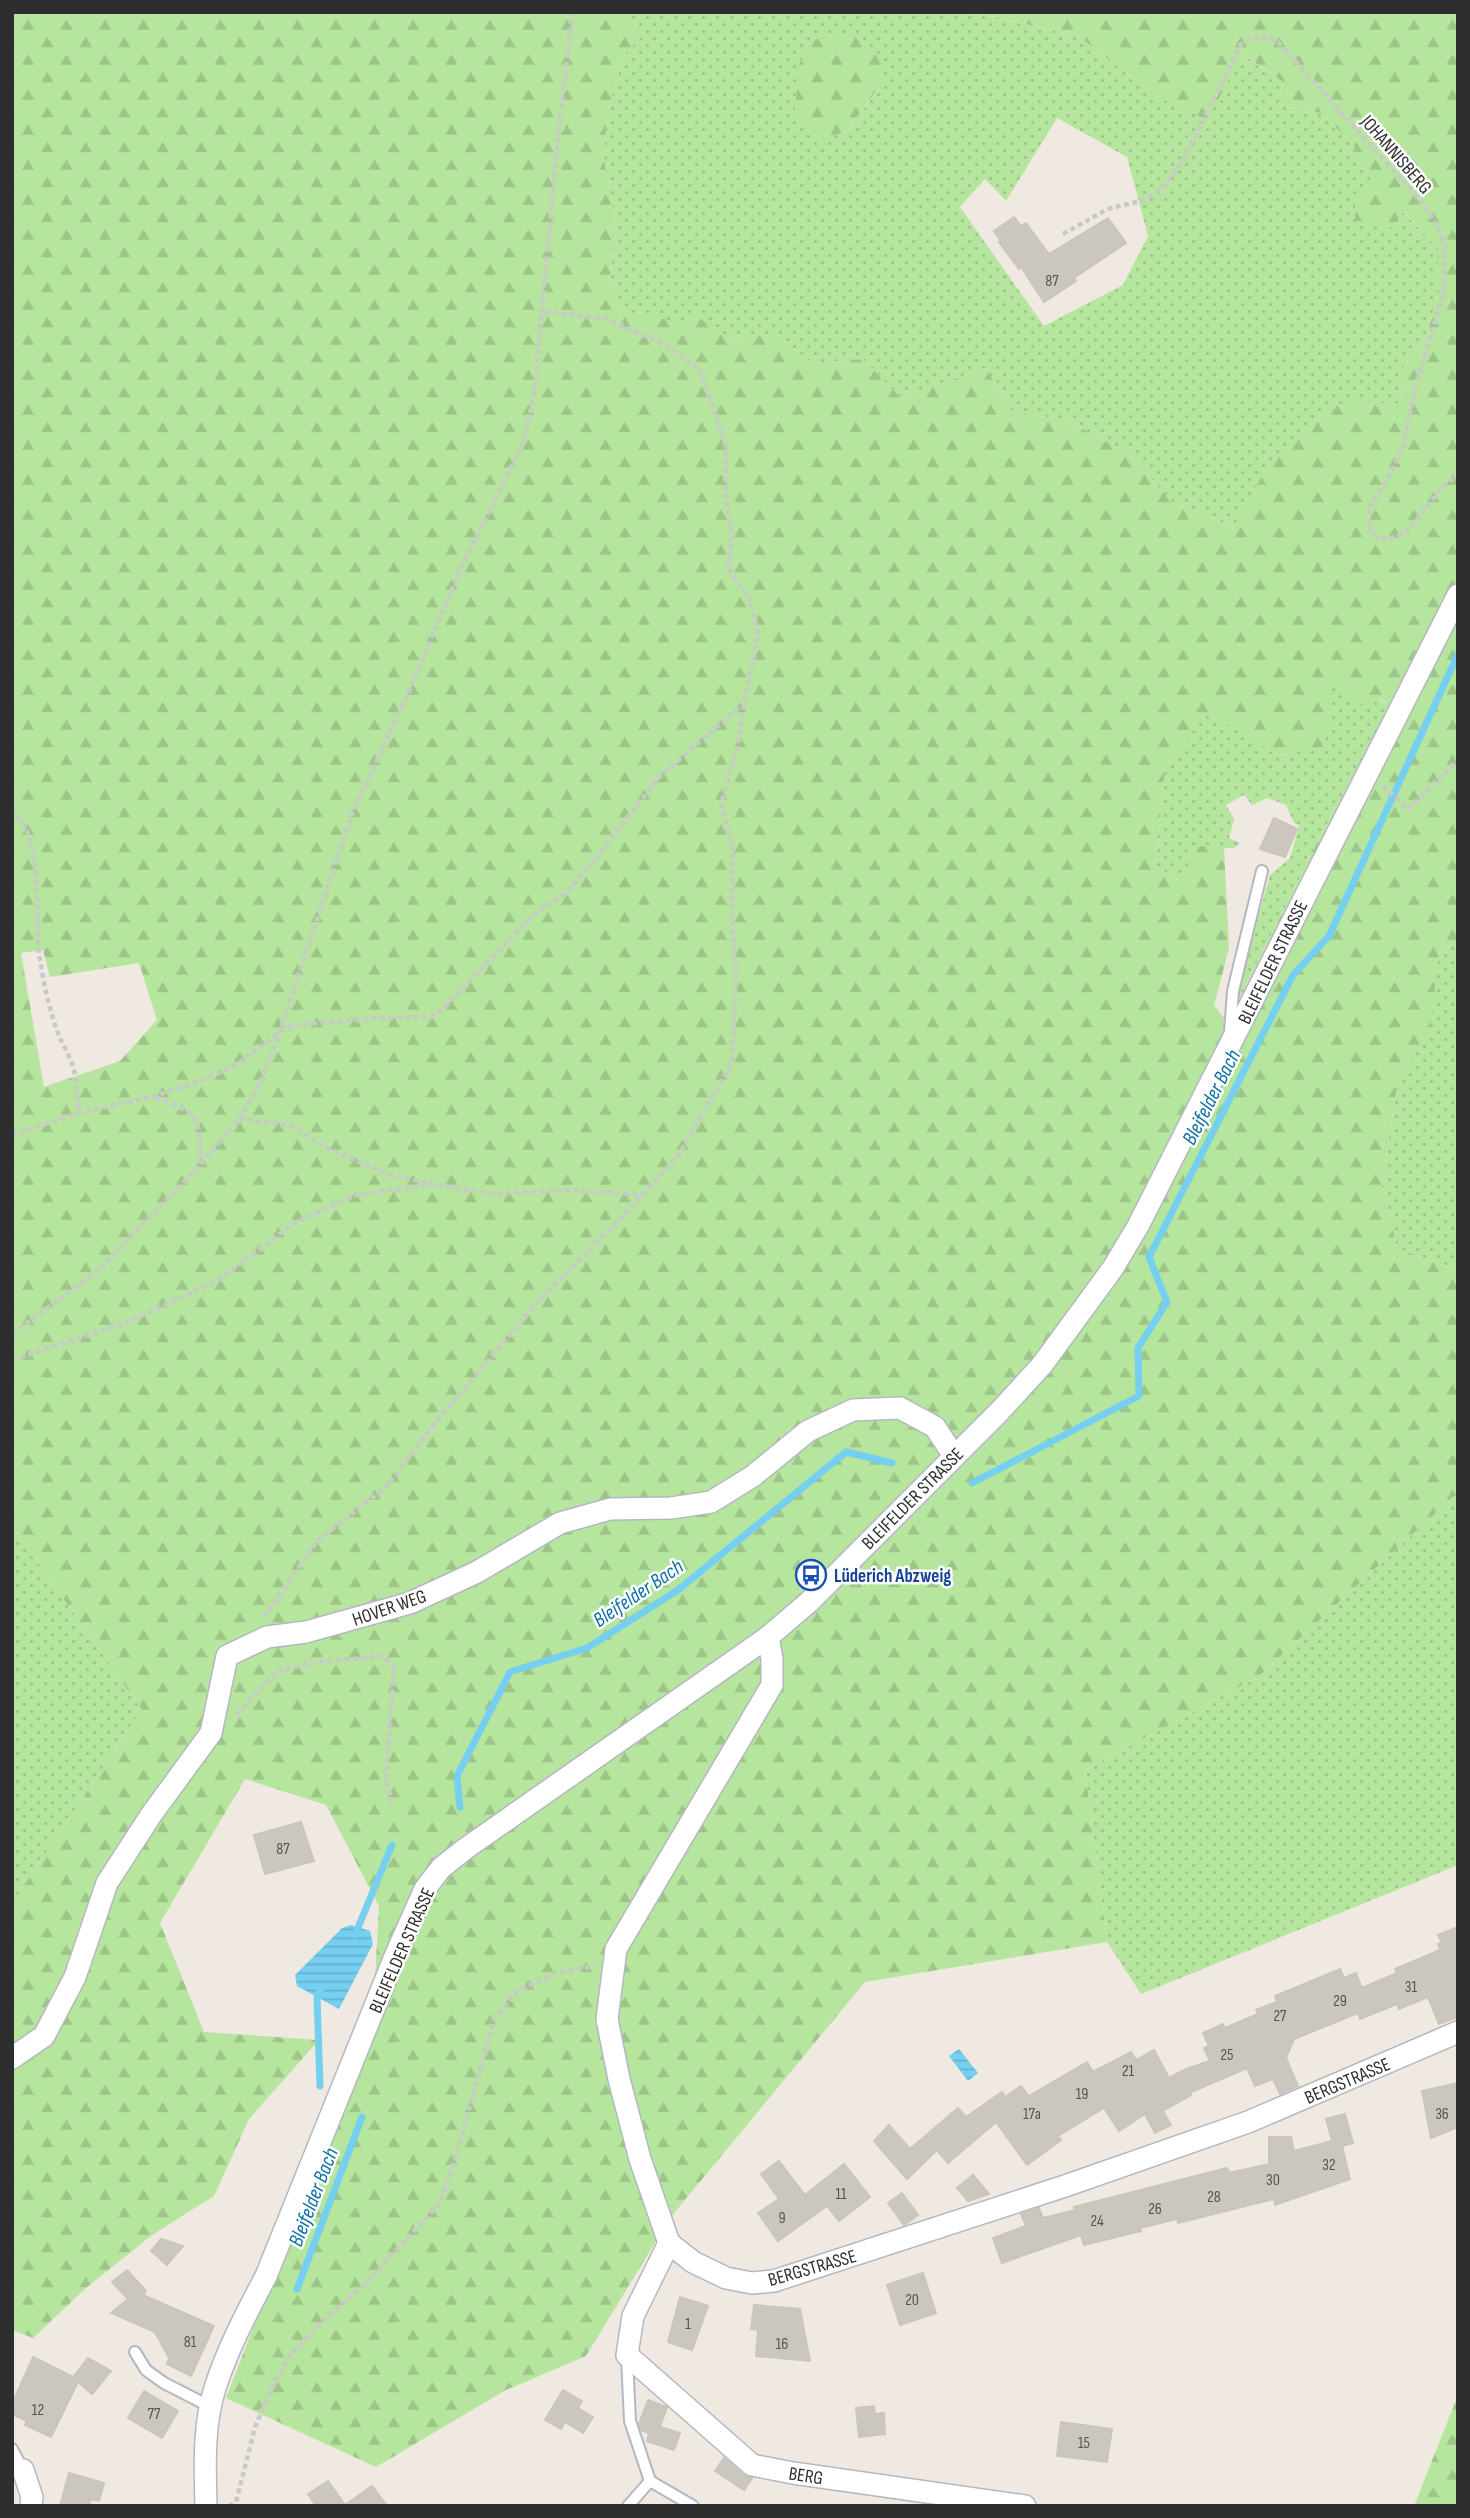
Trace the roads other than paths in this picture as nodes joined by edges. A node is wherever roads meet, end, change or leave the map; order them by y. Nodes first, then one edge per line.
1 (1458, 595) edge
2 (1262, 871) dead end
3 (1228, 1052) junction
4 (954, 1456) junction
5 (768, 1637) junction
6 (1458, 2032) edge
7 (12, 2058) edge
8 (669, 2243) junction
9 (135, 2351) dead end
10 (627, 2355) junction
11 (211, 2407) junction
12 (12, 2449) edge
13 (23, 2470) joint
14 (650, 2481) junction
15 (30, 2506) edge
16 (206, 2506) edge
17 (628, 2506) edge
18 (693, 2506) edge
19 (1025, 2506) edge

1 - 3 street, BLEIFELDER STRASSE
2 - 3 lane
3 - 4 street, BLEIFELDER STRASSE
4 - 5 street, BLEIFELDER STRASSE
4 - 7 street, HOVER WEG
5 - 8 street
5 - 11 street, BLEIFELDER STRASSE
6 - 8 street, BERGSTRASSE
8 - 10 street
9 - 11 lane
10 - 14 lane
10 - 19 street, BERG
11 - 16 street, BLEIFELDER STRASSE
12 - 13 lane
13 - 15 street
14 - 17 lane
14 - 18 lane

